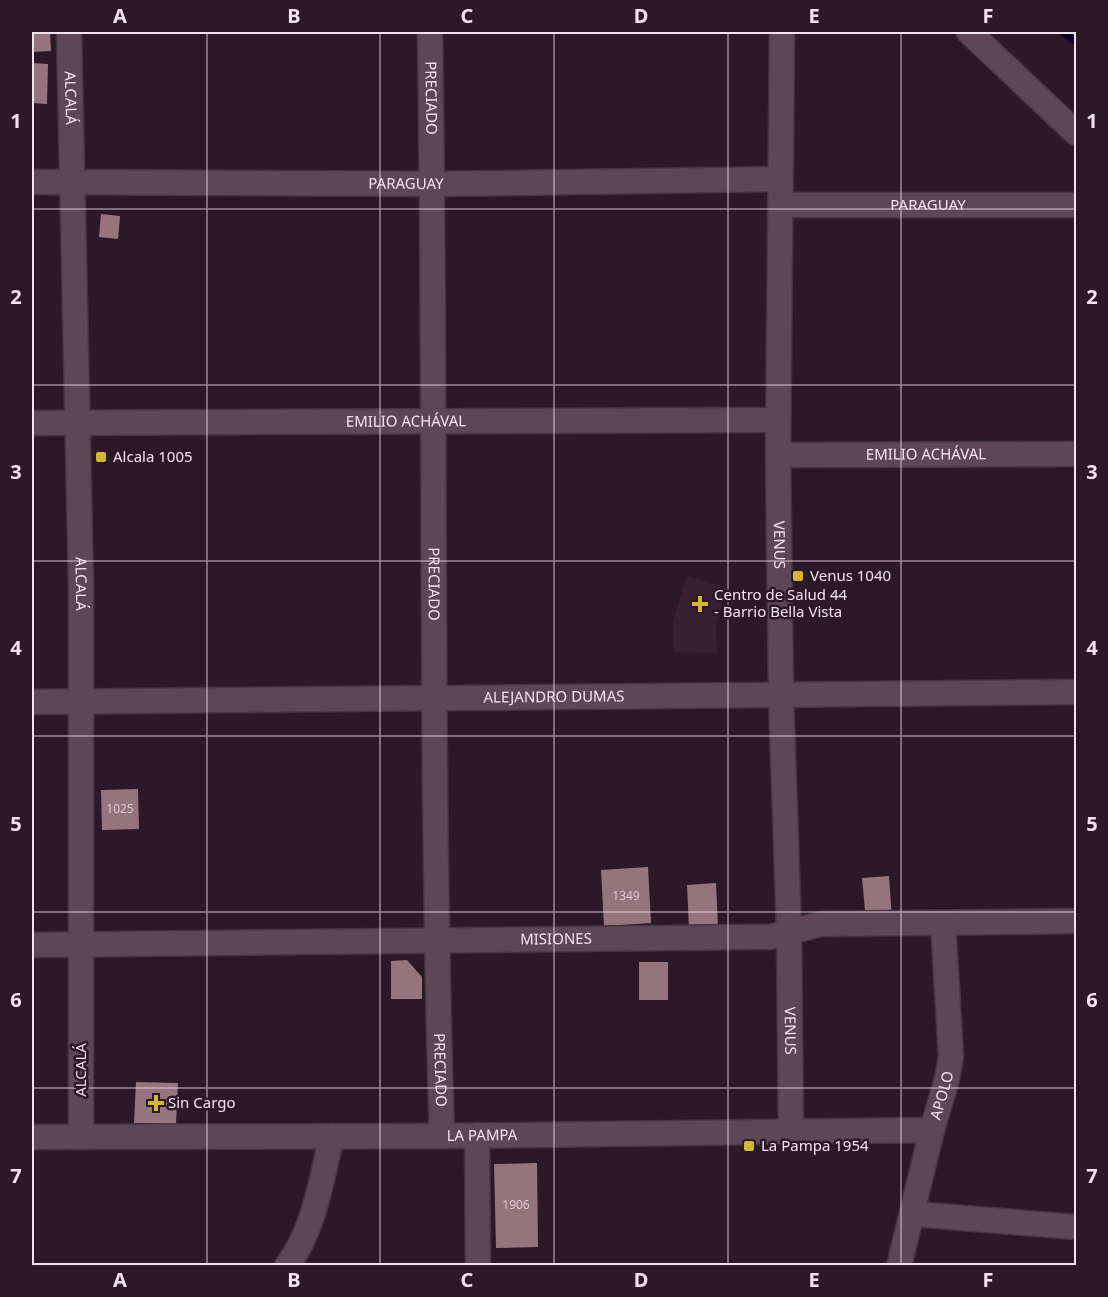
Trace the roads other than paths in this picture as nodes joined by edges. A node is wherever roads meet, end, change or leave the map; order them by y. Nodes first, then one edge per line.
1 (69, 32) edge
2 (430, 32) edge
3 (782, 32) edge
4 (969, 32) edge
5 (1077, 133) edge
6 (780, 179) junction
7 (32, 182) edge
8 (72, 182) junction
9 (433, 184) junction
10 (780, 206) junction
11 (1077, 206) edge
12 (778, 420) junction
13 (434, 421) junction
14 (32, 423) edge
15 (77, 423) junction
16 (1077, 454) edge
17 (778, 455) junction
18 (1077, 692) edge
19 (781, 695) junction
20 (435, 698) junction
21 (32, 702) edge
22 (80, 702) junction
23 (1077, 921) edge
24 (943, 923) junction
25 (789, 931) junction
26 (435, 941) junction
27 (32, 945) edge
28 (82, 945) junction
29 (932, 1130) junction
30 (791, 1131) junction
31 (477, 1135) junction
32 (332, 1136) junction
33 (441, 1136) junction
34 (32, 1137) edge
35 (81, 1137) junction
36 (913, 1214) junction
37 (1077, 1227) edge
38 (287, 1266) edge
39 (478, 1266) edge
40 (899, 1266) edge

1 - 8 street, ALCALÁ
2 - 9 street, PRECIADO
3 - 6 street, VENUS
4 - 5 street
6 - 9 street, PARAGUAY
6 - 10 street, VENUS
7 - 8 street, PARAGUAY
8 - 9 street, PARAGUAY
8 - 15 street, ALCALÁ
9 - 13 street, PRECIADO
10 - 11 street, PARAGUAY
10 - 12 street, VENUS
12 - 13 street, EMILIO ACHÁVAL
12 - 17 street, VENUS
13 - 15 street, EMILIO ACHÁVAL
13 - 20 street, PRECIADO
14 - 15 street, EMILIO ACHÁVAL
15 - 22 street, ALCALÁ
16 - 17 street, EMILIO ACHÁVAL
17 - 19 street, VENUS
18 - 19 street, ALEJANDRO DUMAS
19 - 20 street, ALEJANDRO DUMAS
19 - 25 street, VENUS
20 - 22 street, ALEJANDRO DUMAS
20 - 26 street, PRECIADO
21 - 22 street, ALEJANDRO DUMAS
22 - 28 street, ALCALÁ
23 - 24 street, MISIONES
24 - 25 street, MISIONES
24 - 29 street, APOLO
25 - 26 street, MISIONES
25 - 30 street, VENUS
26 - 28 street, MISIONES
26 - 33 street, PRECIADO
27 - 28 street, MISIONES
28 - 35 street, ALCALÁ
29 - 30 street, LA PAMPA
29 - 36 street, APOLO
30 - 31 street, LA PAMPA
31 - 33 street, LA PAMPA
31 - 39 street
32 - 33 street, LA PAMPA
32 - 35 street, LA PAMPA
32 - 38 street
34 - 35 street, LA PAMPA
36 - 37 street
36 - 40 street, APOLO

